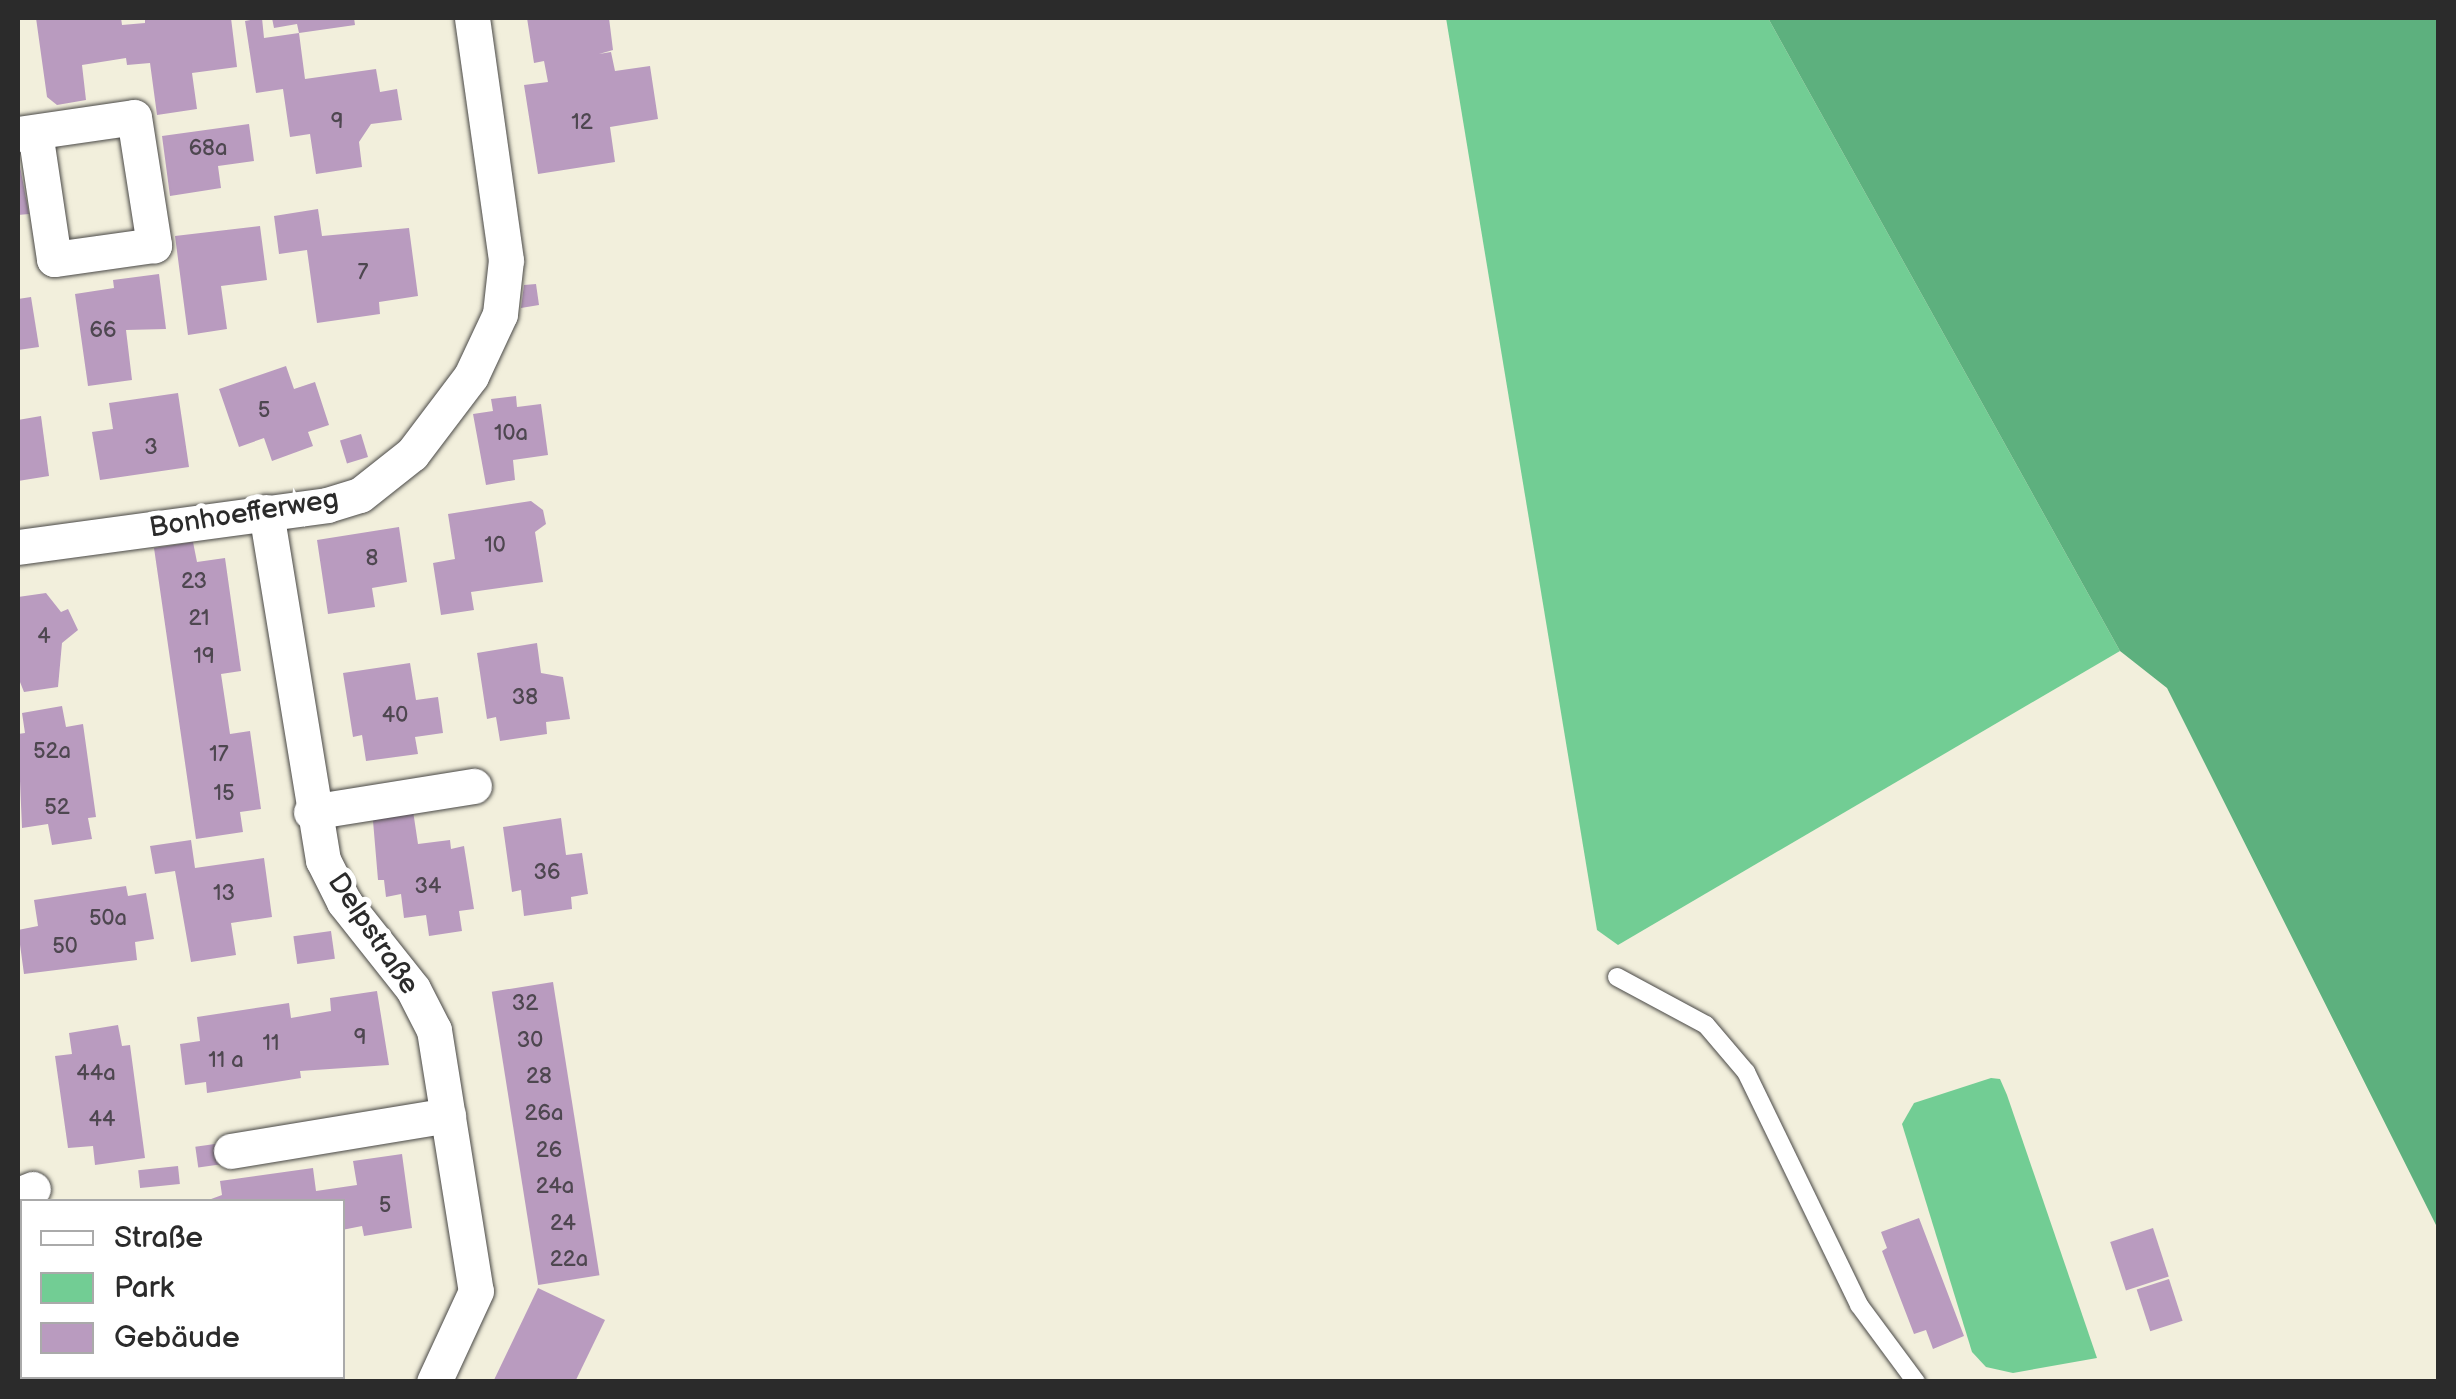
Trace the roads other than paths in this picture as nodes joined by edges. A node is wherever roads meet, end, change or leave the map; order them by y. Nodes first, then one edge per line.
1 (472, 18) edge
2 (26, 133) edge
3 (266, 512) junction
4 (18, 547) edge
5 (474, 786) dead end
6 (311, 812) junction
7 (1617, 976) dead end
8 (448, 1115) junction
9 (231, 1151) dead end
10 (434, 1382) edge
11 (1916, 1382) edge

1 - 3 street, Bonhoefferweg
2 - 2 street
3 - 4 street, Bonhoefferweg
3 - 6 street, Delpstraße
5 - 6 street
6 - 8 street, Delpstraße
7 - 11 lane
8 - 9 street
8 - 10 street, Delpstraße

